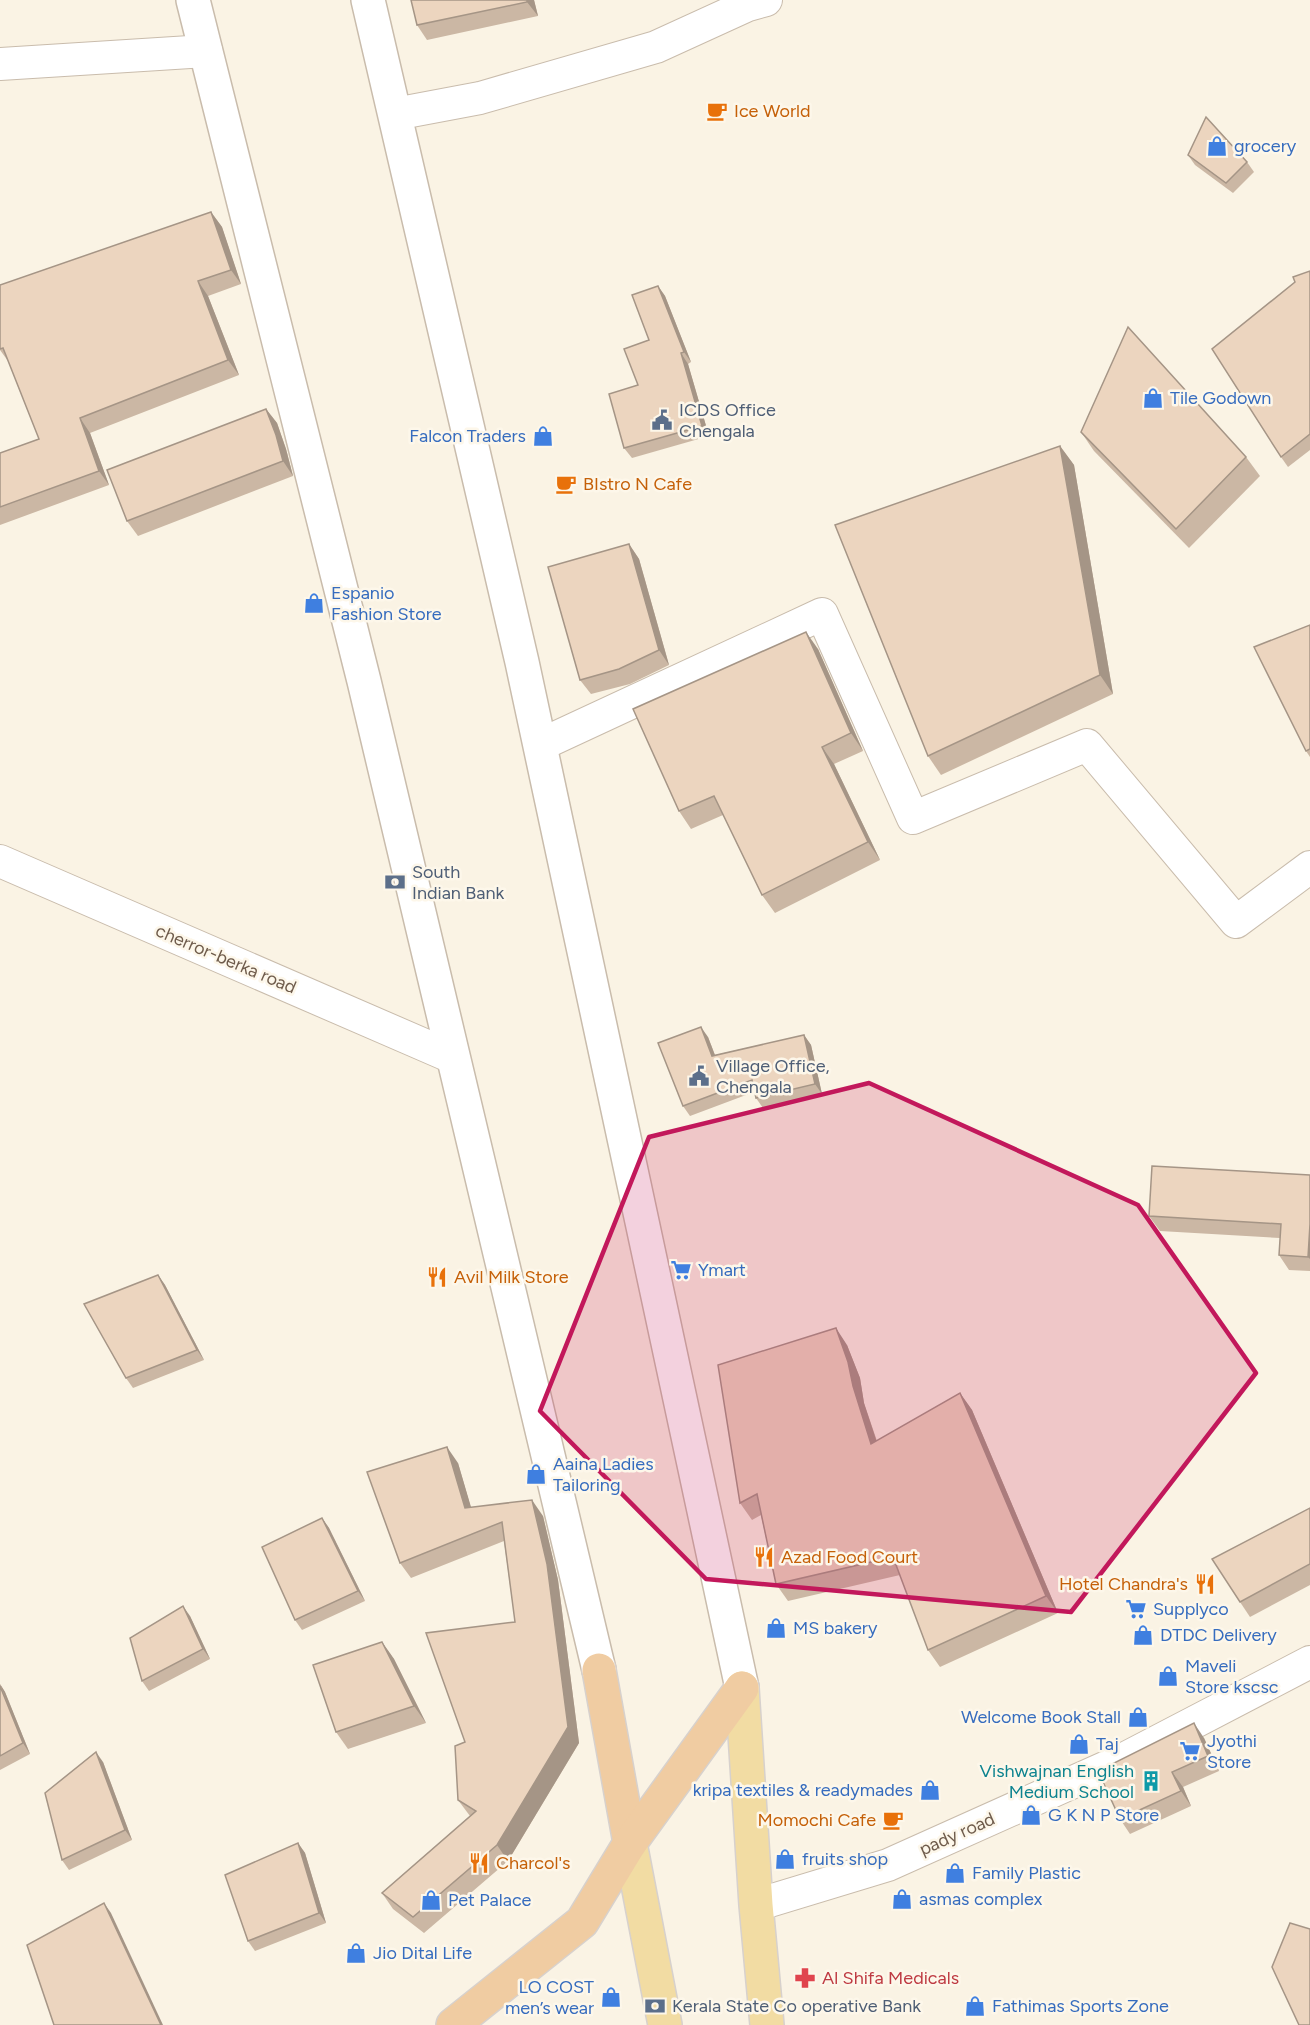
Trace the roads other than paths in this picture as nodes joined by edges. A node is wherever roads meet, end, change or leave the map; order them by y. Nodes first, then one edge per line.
1 (194, 0) edge
2 (368, 0) edge
3 (766, 0) edge
4 (206, 51) junction
5 (0, 64) edge
6 (395, 114) junction
7 (540, 745) junction
8 (0, 861) edge
9 (1310, 867) edge
10 (452, 1057) junction
11 (1310, 1662) edge
12 (599, 1670) joint
13 (742, 1688) junction
14 (630, 1843) junction
15 (756, 1905) junction
16 (453, 2025) edge
17 (665, 2025) edge
18 (767, 2025) edge

1 - 4 street
2 - 6 street
3 - 6 street
4 - 5 street
4 - 10 street
6 - 7 street
7 - 9 street
7 - 13 street
8 - 10 street, cherror-berka road
10 - 12 street
11 - 15 street, pady road
12 - 14 highway
13 - 14 highway
13 - 15 main road
14 - 16 highway
14 - 17 main road
15 - 18 main road

